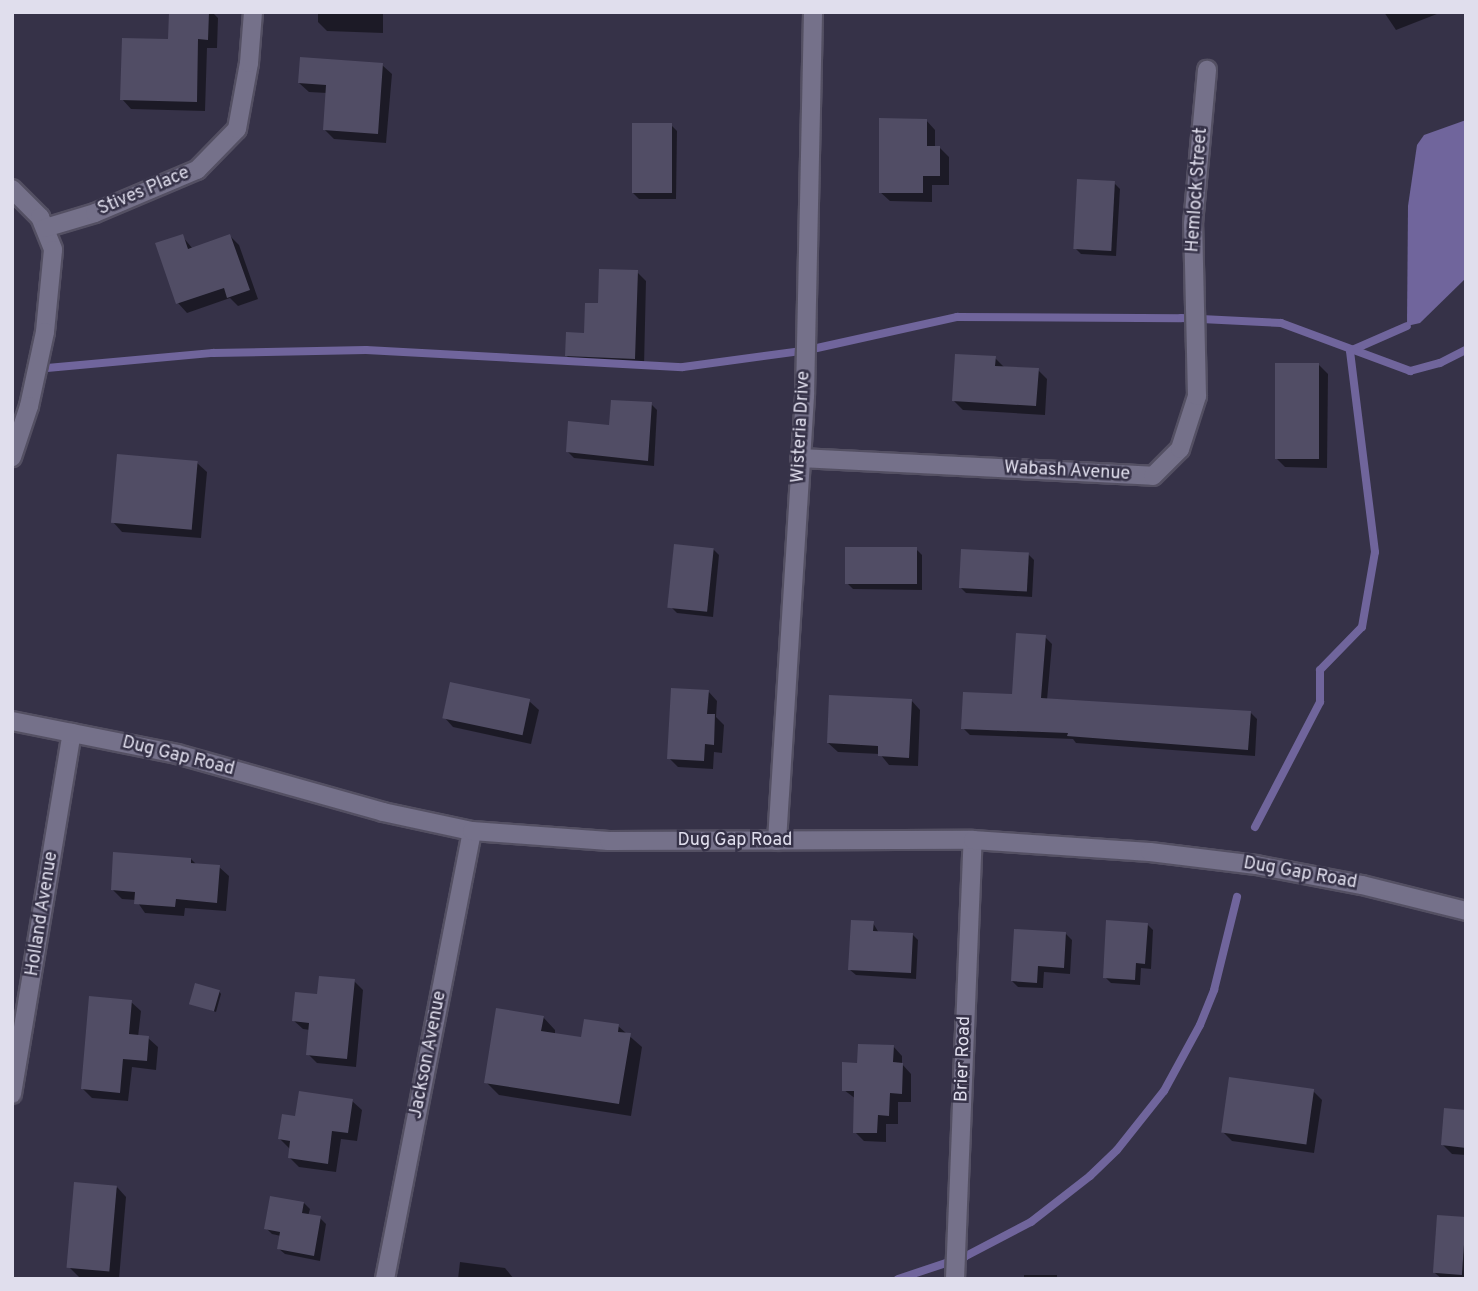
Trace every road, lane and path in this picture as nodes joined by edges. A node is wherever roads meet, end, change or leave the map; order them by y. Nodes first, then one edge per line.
1 (253, 12) edge
2 (813, 12) edge
3 (1207, 70) dead end
4 (12, 189) edge
5 (45, 228) junction
6 (1195, 310) joint
7 (12, 457) edge
8 (800, 458) junction
9 (12, 721) edge
10 (72, 733) junction
11 (472, 831) junction
12 (973, 840) junction
13 (777, 841) junction
14 (1466, 911) edge
15 (12, 1094) edge
16 (386, 1279) edge
17 (955, 1279) edge

1 - 5 street, Stives Place
2 - 8 street, Wisteria Drive
3 - 6 street, Hemlock Street
4 - 5 street
5 - 7 street
6 - 8 street, Wabash Avenue
8 - 13 street, Wisteria Drive
9 - 10 street, Dug Gap Road
10 - 11 street, Dug Gap Road
10 - 15 street, Holland Avenue
11 - 13 street, Dug Gap Road
11 - 16 street, Jackson Avenue
12 - 13 street, Dug Gap Road
12 - 14 street, Dug Gap Road
12 - 17 street, Brier Road

